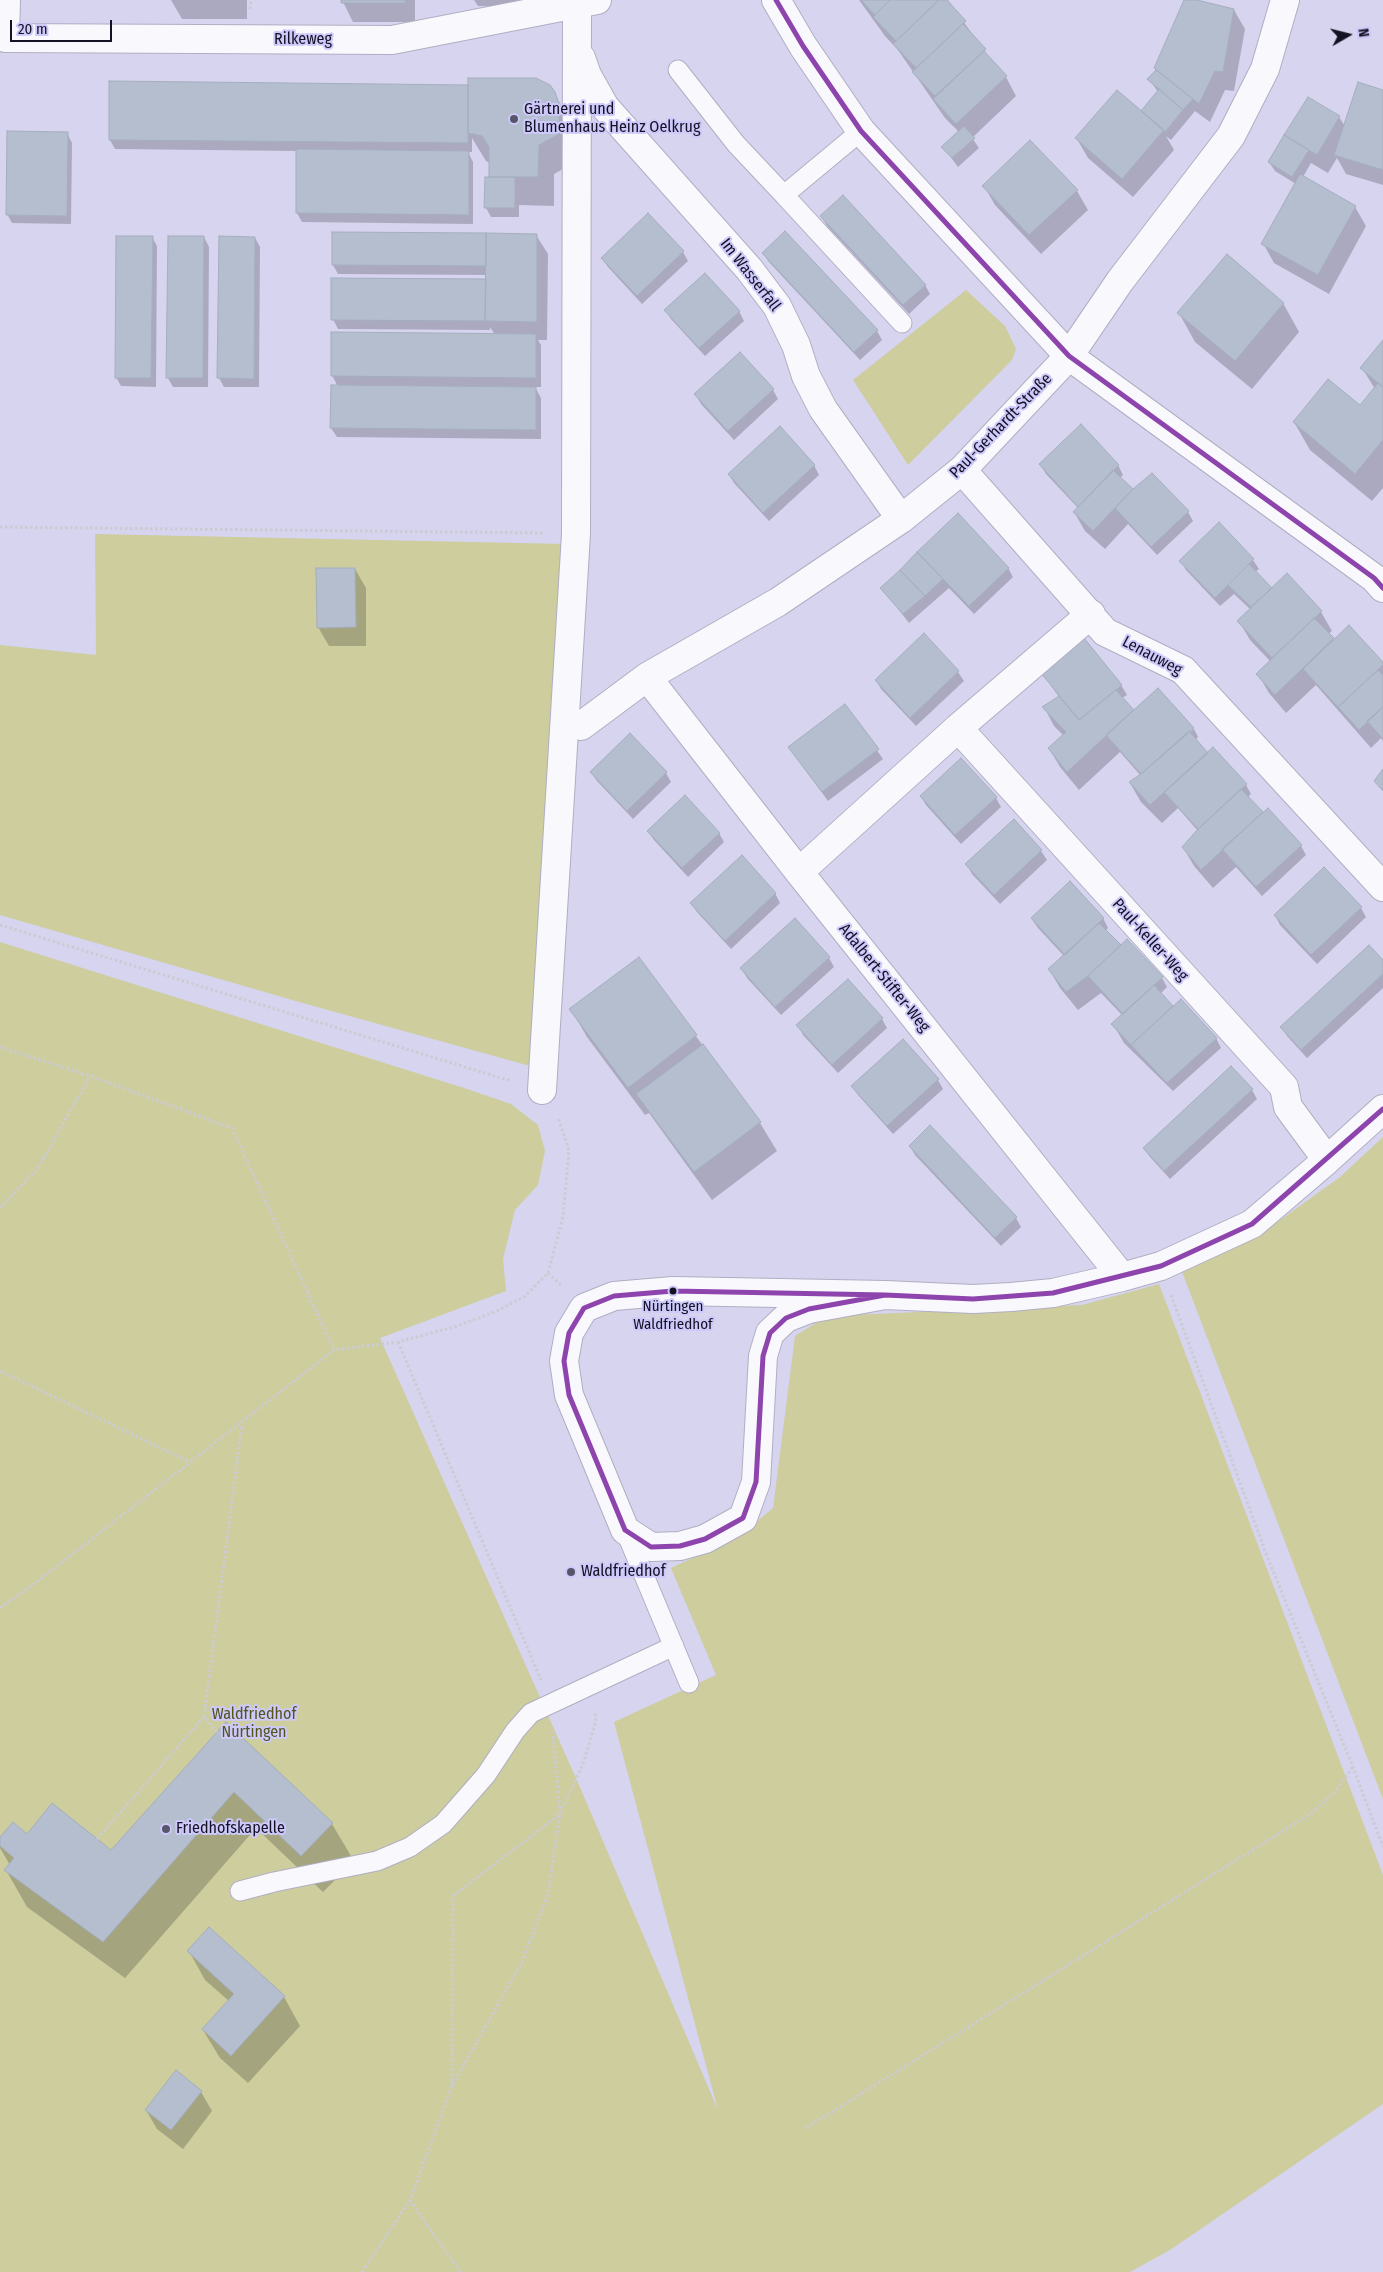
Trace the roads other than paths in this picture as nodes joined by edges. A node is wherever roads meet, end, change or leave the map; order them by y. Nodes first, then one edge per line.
1 (6, 0) edge
2 (776, 0) edge
3 (1285, 0) edge
4 (587, 2) edge
5 (3, 43) edge
6 (577, 47) junction
7 (678, 70) dead end
8 (860, 131) junction
9 (784, 195) junction
10 (902, 323) dead end
11 (1069, 356) junction
12 (962, 470) junction
13 (901, 519) junction
14 (1380, 578) edge
15 (1091, 614) junction
16 (647, 677) junction
17 (581, 726) dead end
18 (958, 728) junction
19 (799, 872) junction
20 (1383, 887) edge
21 (542, 1090) road end
22 (1383, 1109) edge
23 (1328, 1160) junction
24 (1122, 1277) junction
25 (885, 1295) junction
26 (625, 1530) junction
27 (674, 1646) junction
28 (689, 1683) dead end
29 (240, 1891) dead end

1 - 5 street, Rilkeweg
2 - 8 street
3 - 11 street, Paul-Gerhardt-Straße
4 - 5 street, Rilkeweg
4 - 6 street
6 - 13 street, Im Wasserfall
6 - 21 street
7 - 9 lane
8 - 9 lane
8 - 11 street
9 - 10 lane
11 - 12 street, Paul-Gerhardt-Straße
11 - 14 street
12 - 13 street, Paul-Gerhardt-Straße
12 - 15 street, Lenauweg
13 - 16 street, Paul-Gerhardt-Straße
15 - 18 street
15 - 20 street, Lenauweg
16 - 17 street, Paul-Gerhardt-Straße
16 - 19 street, Adalbert-Stifter-Weg
18 - 19 street
18 - 23 street, Paul-Keller-Weg
19 - 24 street, Adalbert-Stifter-Weg
22 - 23 street
23 - 24 street
24 - 25 street
25 - 26 street
25 - 26 street
26 - 27 lane
27 - 28 lane
27 - 29 lane

